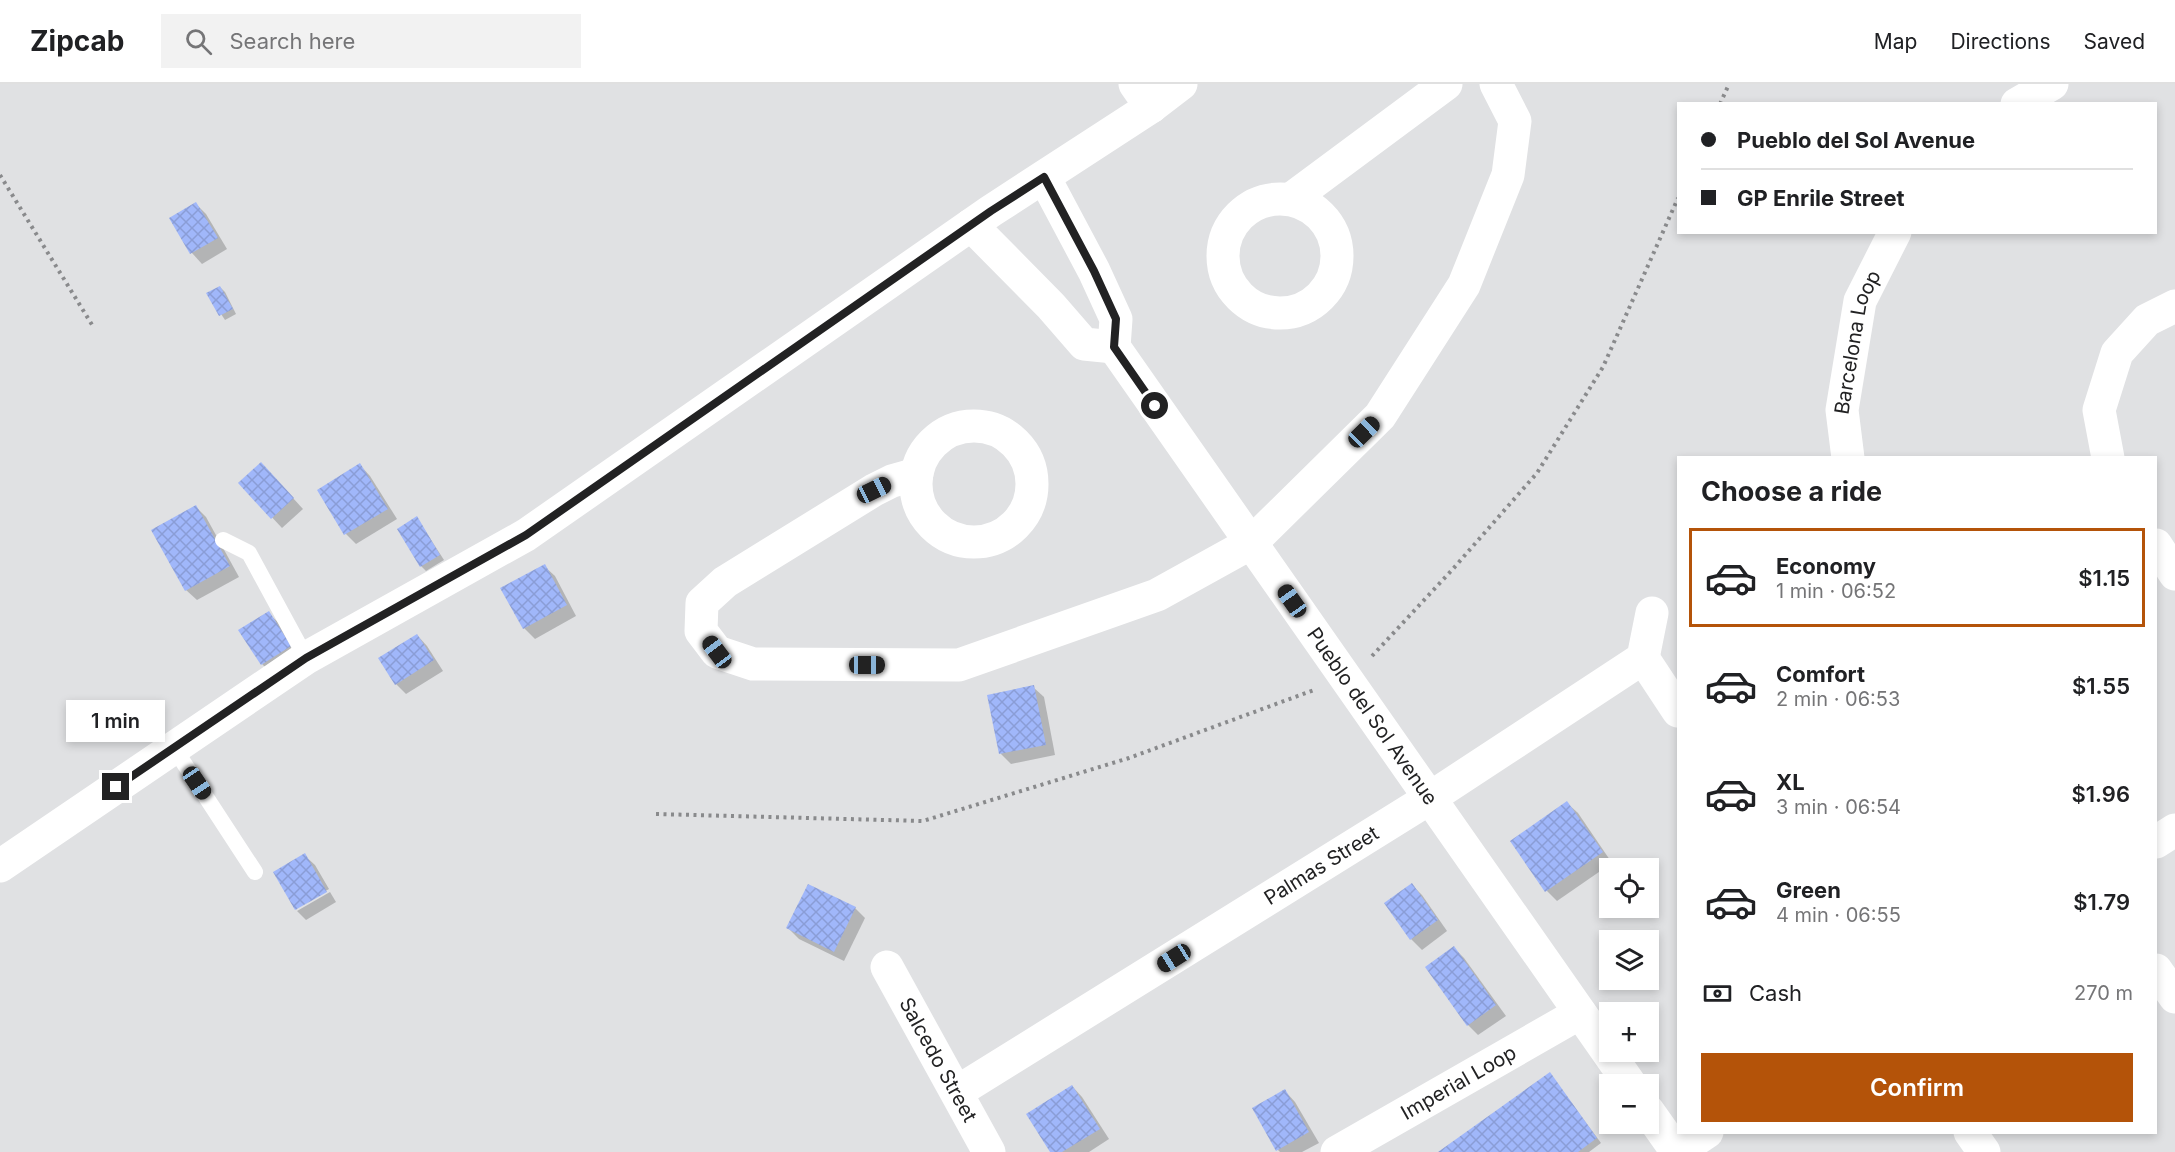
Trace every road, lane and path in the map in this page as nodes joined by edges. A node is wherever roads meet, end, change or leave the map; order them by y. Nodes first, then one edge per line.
1 (1181, 84) edge
2 (1446, 84) edge
3 (1496, 84) edge
4 (1729, 84) edge
5 (2052, 84) edge
6 (1143, 95) edge
7 (1721, 102) edge
8 (2020, 102) edge
9 (0, 175) edge
10 (1044, 177) junction
11 (1291, 199) dead end
12 (1677, 200) edge
13 (971, 225) junction
14 (1894, 234) edge
15 (2175, 306) edge
16 (94, 328) dead end
17 (1114, 347) junction
18 (1848, 456) edge
19 (2108, 456) edge
20 (917, 474) dead end
21 (223, 540) dead end
22 (1251, 543) junction
23 (2157, 547) edge
24 (2175, 574) edge
25 (1652, 613) dead end
26 (306, 658) junction
27 (1643, 658) junction
28 (1346, 678) junction
29 (1677, 709) edge
30 (174, 748) junction
31 (1430, 798) junction
32 (656, 814) dead end
33 (2175, 830) edge
34 (2157, 841) edge
35 (0, 866) edge
36 (255, 872) dead end
37 (887, 967) dead end
38 (2157, 971) edge
39 (2175, 997) edge
40 (1580, 1013) junction
41 (1623, 1074) edge
42 (957, 1092) junction
43 (1659, 1127) edge
44 (1704, 1134) edge
45 (1971, 1134) edge
46 (989, 1152) edge
47 (1337, 1152) edge
48 (1677, 1152) edge
49 (1984, 1152) edge

1 - 6 street
2 - 11 street
3 - 22 street
4 - 7 path
5 - 8 street
6 - 10 street
9 - 16 path
10 - 13 street
10 - 17 street
12 - 28 path
13 - 17 street
13 - 26 street
14 - 18 street, Barcelona Loop
15 - 19 street
17 - 22 street, Pueblo del Sol Avenue
20 - 22 street
21 - 26 lane
22 - 28 street, Pueblo del Sol Avenue
23 - 24 street
25 - 27 street
26 - 30 street
27 - 29 street
27 - 31 street, Palmas Street
28 - 31 street, Pueblo del Sol Avenue
28 - 32 path
30 - 35 street
30 - 36 lane
31 - 40 street, Pueblo del Sol Avenue
31 - 42 street, Palmas Street
33 - 34 street
37 - 42 street, Salcedo Street
38 - 39 street
40 - 41 street, Pueblo del Sol Avenue
40 - 47 street, Imperial Loop
42 - 46 street, Salcedo Street
43 - 48 street
44 - 48 street
45 - 49 street

